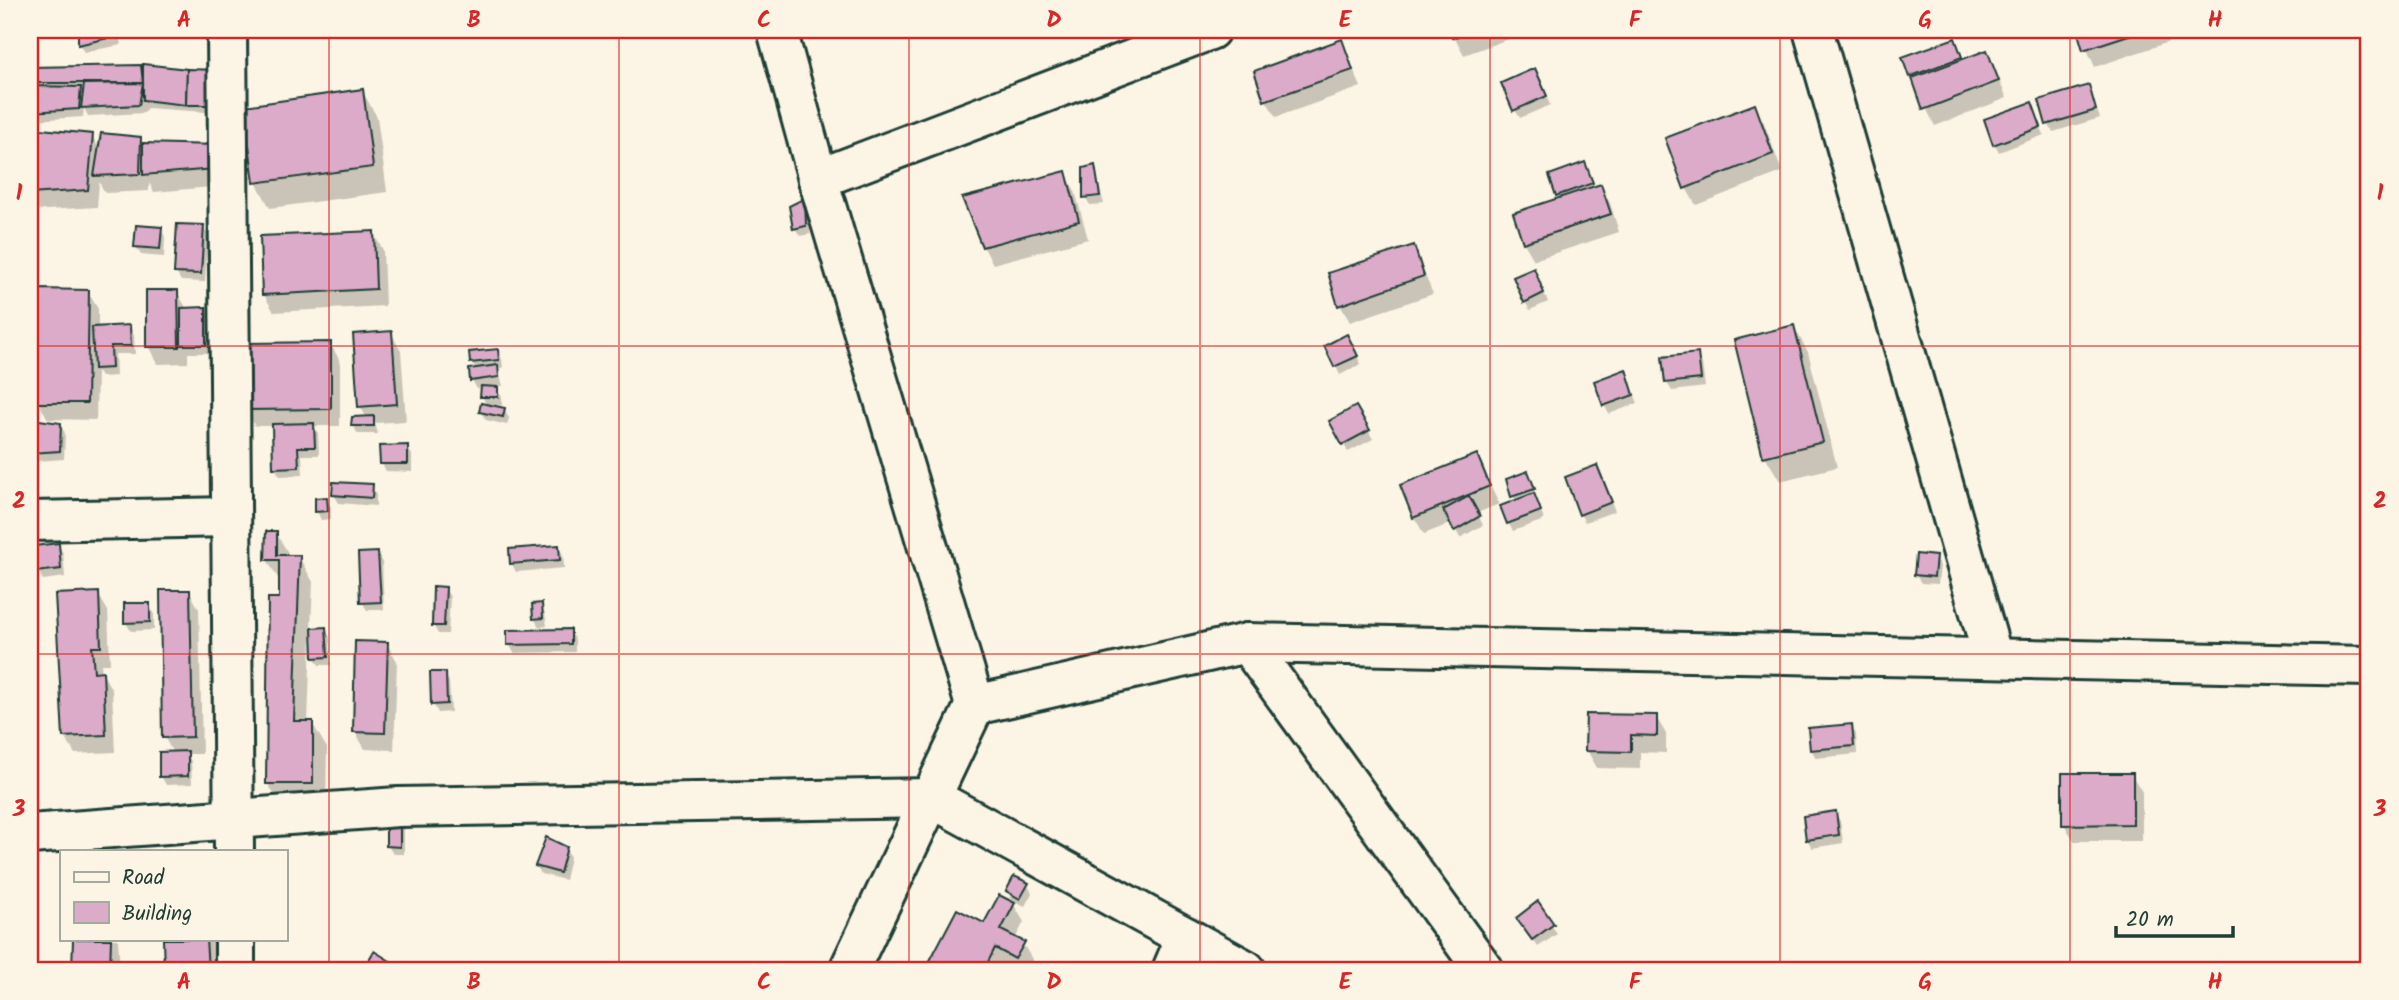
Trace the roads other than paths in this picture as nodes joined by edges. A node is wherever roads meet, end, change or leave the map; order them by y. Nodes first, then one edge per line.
1 (227, 30) edge
2 (777, 30) edge
3 (1210, 30) edge
4 (1813, 30) edge
5 (818, 179) junction
6 (231, 517) junction
7 (30, 521) edge
8 (1247, 643) junction
9 (1993, 658) junction
10 (2369, 666) edge
11 (975, 705) junction
12 (932, 798) junction
13 (30, 834) edge
14 (234, 835) edge
15 (234, 940) edge
16 (1179, 954) edge
17 (235, 970) edge
18 (849, 970) edge
19 (1246, 970) edge
20 (1484, 970) edge

1 - 6 street
2 - 5 street
3 - 5 street
4 - 9 street
5 - 11 street
6 - 7 street
6 - 14 street
8 - 9 street
8 - 11 street
8 - 20 street
9 - 10 street
11 - 12 street
12 - 14 street
12 - 16 street
12 - 18 street
13 - 14 street
15 - 17 street
16 - 19 street

